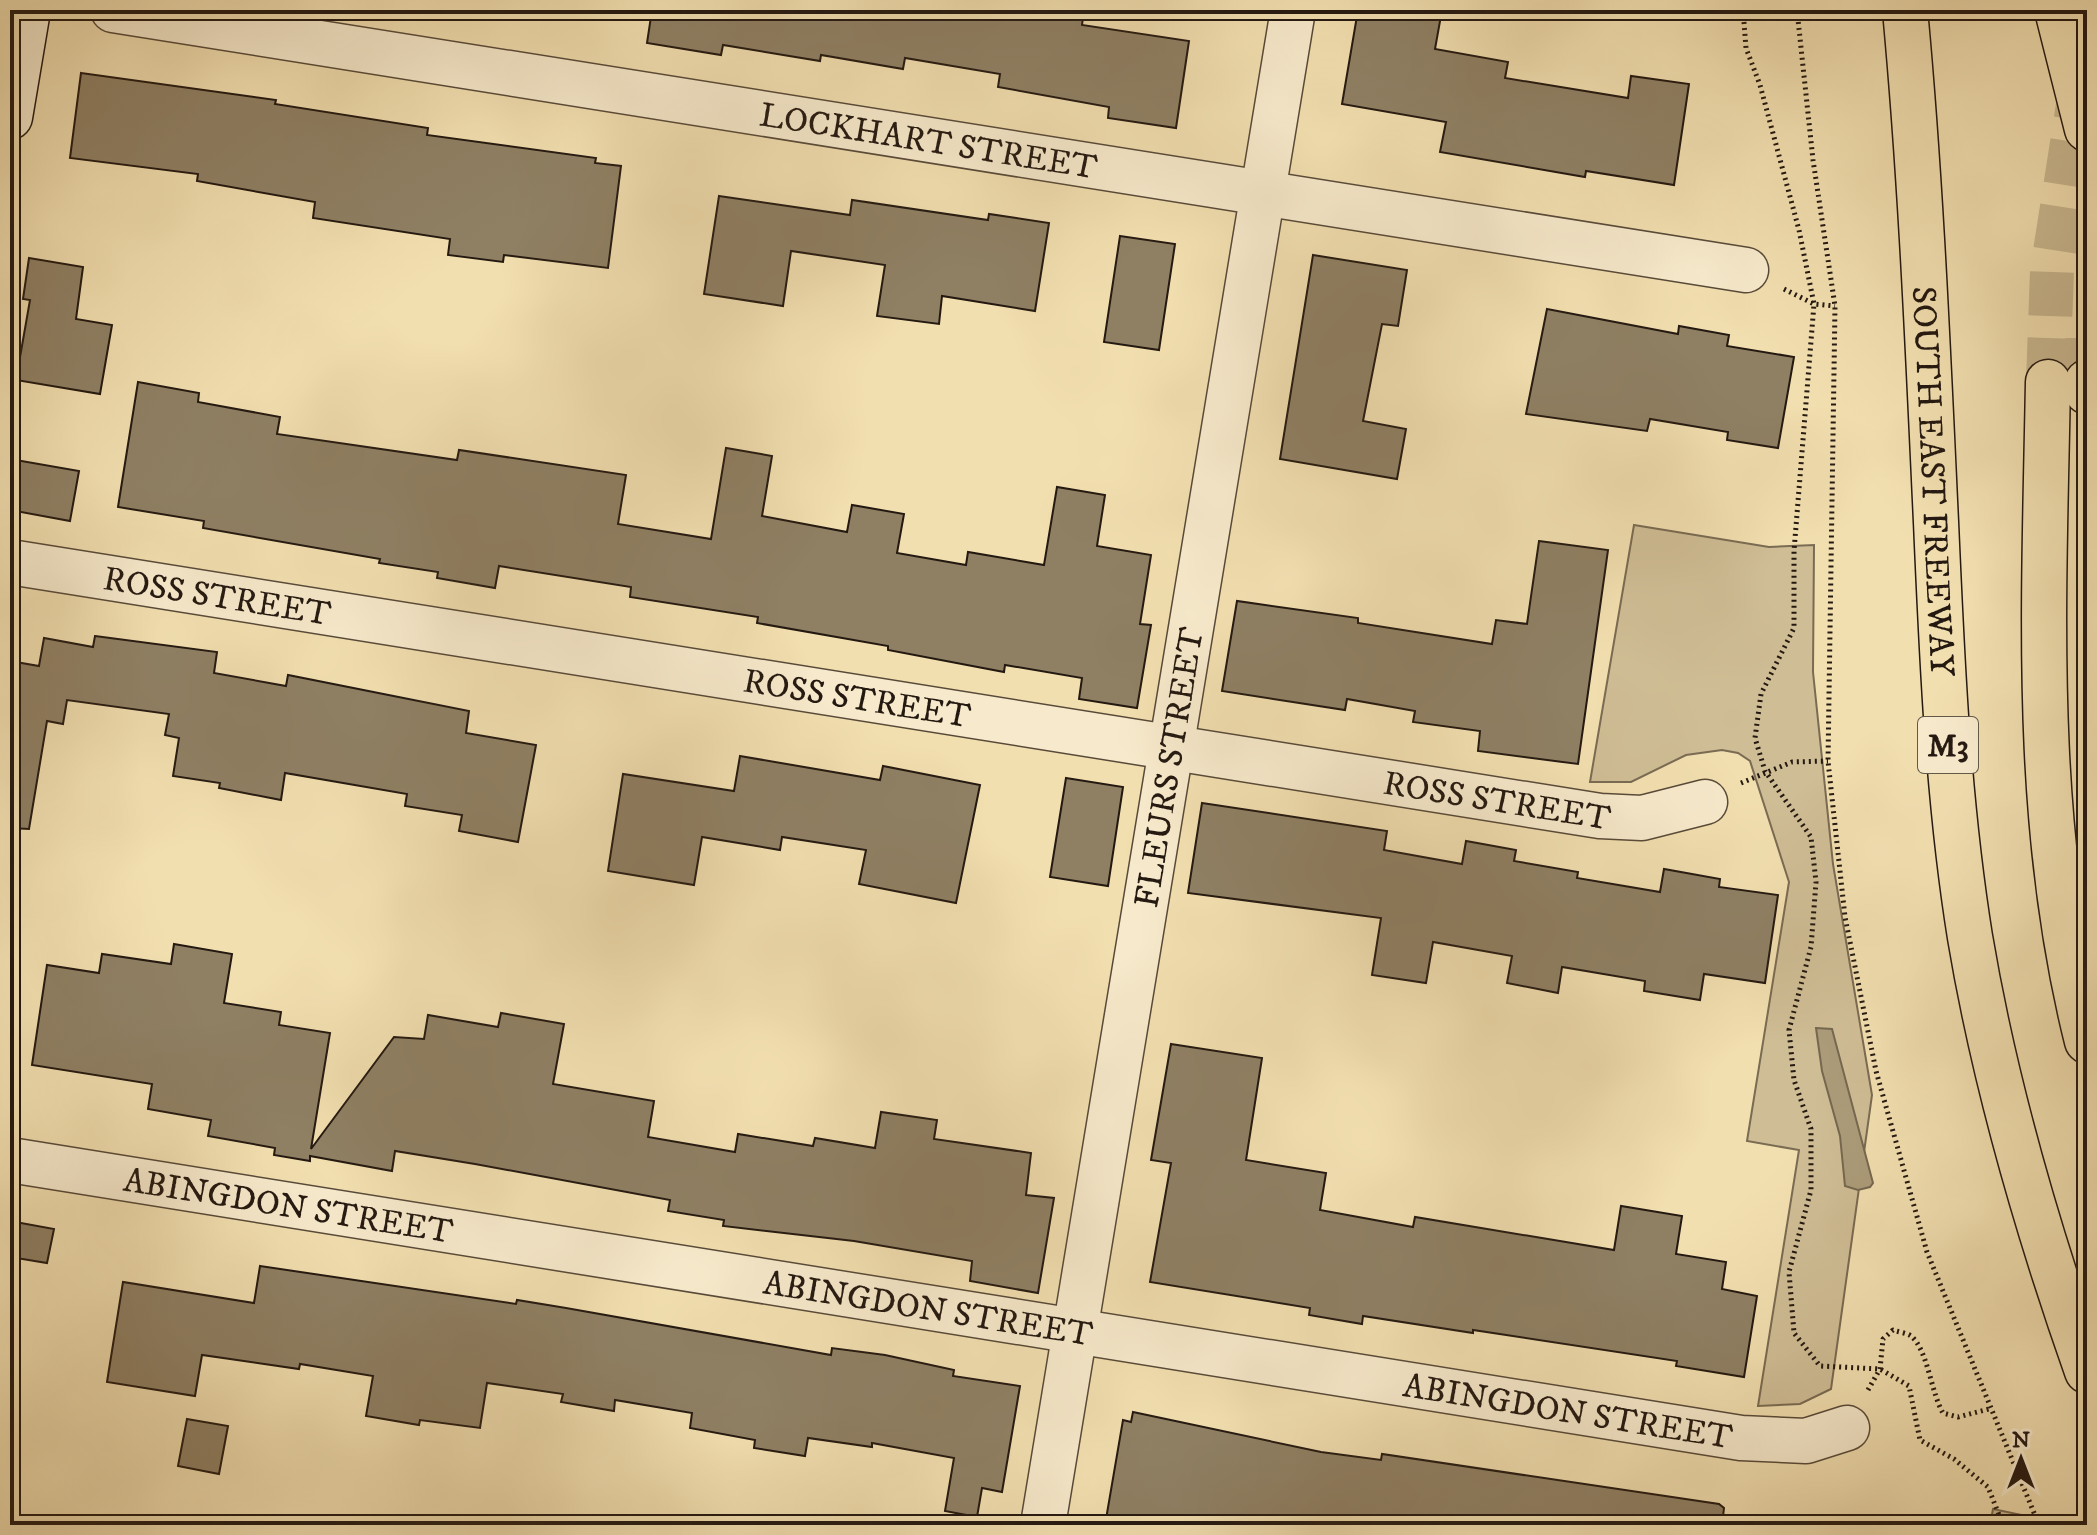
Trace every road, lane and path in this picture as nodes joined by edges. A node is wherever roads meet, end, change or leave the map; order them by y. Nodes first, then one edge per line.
1 (28, 10) edge
2 (113, 10) edge
3 (1293, 10) edge
4 (1743, 10) edge
5 (1797, 10) edge
6 (1905, 10) edge
7 (2057, 10) edge
8 (10, 117) edge
9 (2087, 129) edge
10 (1262, 194) junction
11 (1746, 270) joint
12 (1814, 304) junction
13 (1835, 306) junction
14 (2074, 385) tunnel mouth
15 (10, 562) edge
16 (1169, 748) junction
17 (1828, 761) junction
18 (1765, 771) junction
19 (1705, 802) dead end
20 (2087, 1041) edge
21 (10, 1160) edge
22 (1074, 1332) junction
23 (1880, 1369) junction
24 (2087, 1371) edge
25 (1989, 1409) junction
26 (1847, 1428) joint
27 (1043, 1525) edge
28 (2003, 1525) edge
29 (2039, 1525) edge

1 - 8 street
2 - 10 street, LOCKHART STREET
3 - 10 street, FLEURS STREET
4 - 12 path
5 - 13 path
6 - 24 highway, SOUTH EAST FREEWAY / M3
7 - 9 highway
10 - 11 street, LOCKHART STREET
10 - 16 street, FLEURS STREET
11 - 12 path
12 - 13 path
12 - 18 path
13 - 17 path
14 - 20 highway
15 - 16 street, ROSS STREET
16 - 19 street, ROSS STREET
16 - 22 street, FLEURS STREET
17 - 18 path
17 - 25 path
18 - 23 path
21 - 22 street, ABINGDON STREET
22 - 26 street, ABINGDON STREET
22 - 27 street, FLEURS STREET
23 - 25 path
23 - 26 path
23 - 28 path
25 - 29 path

